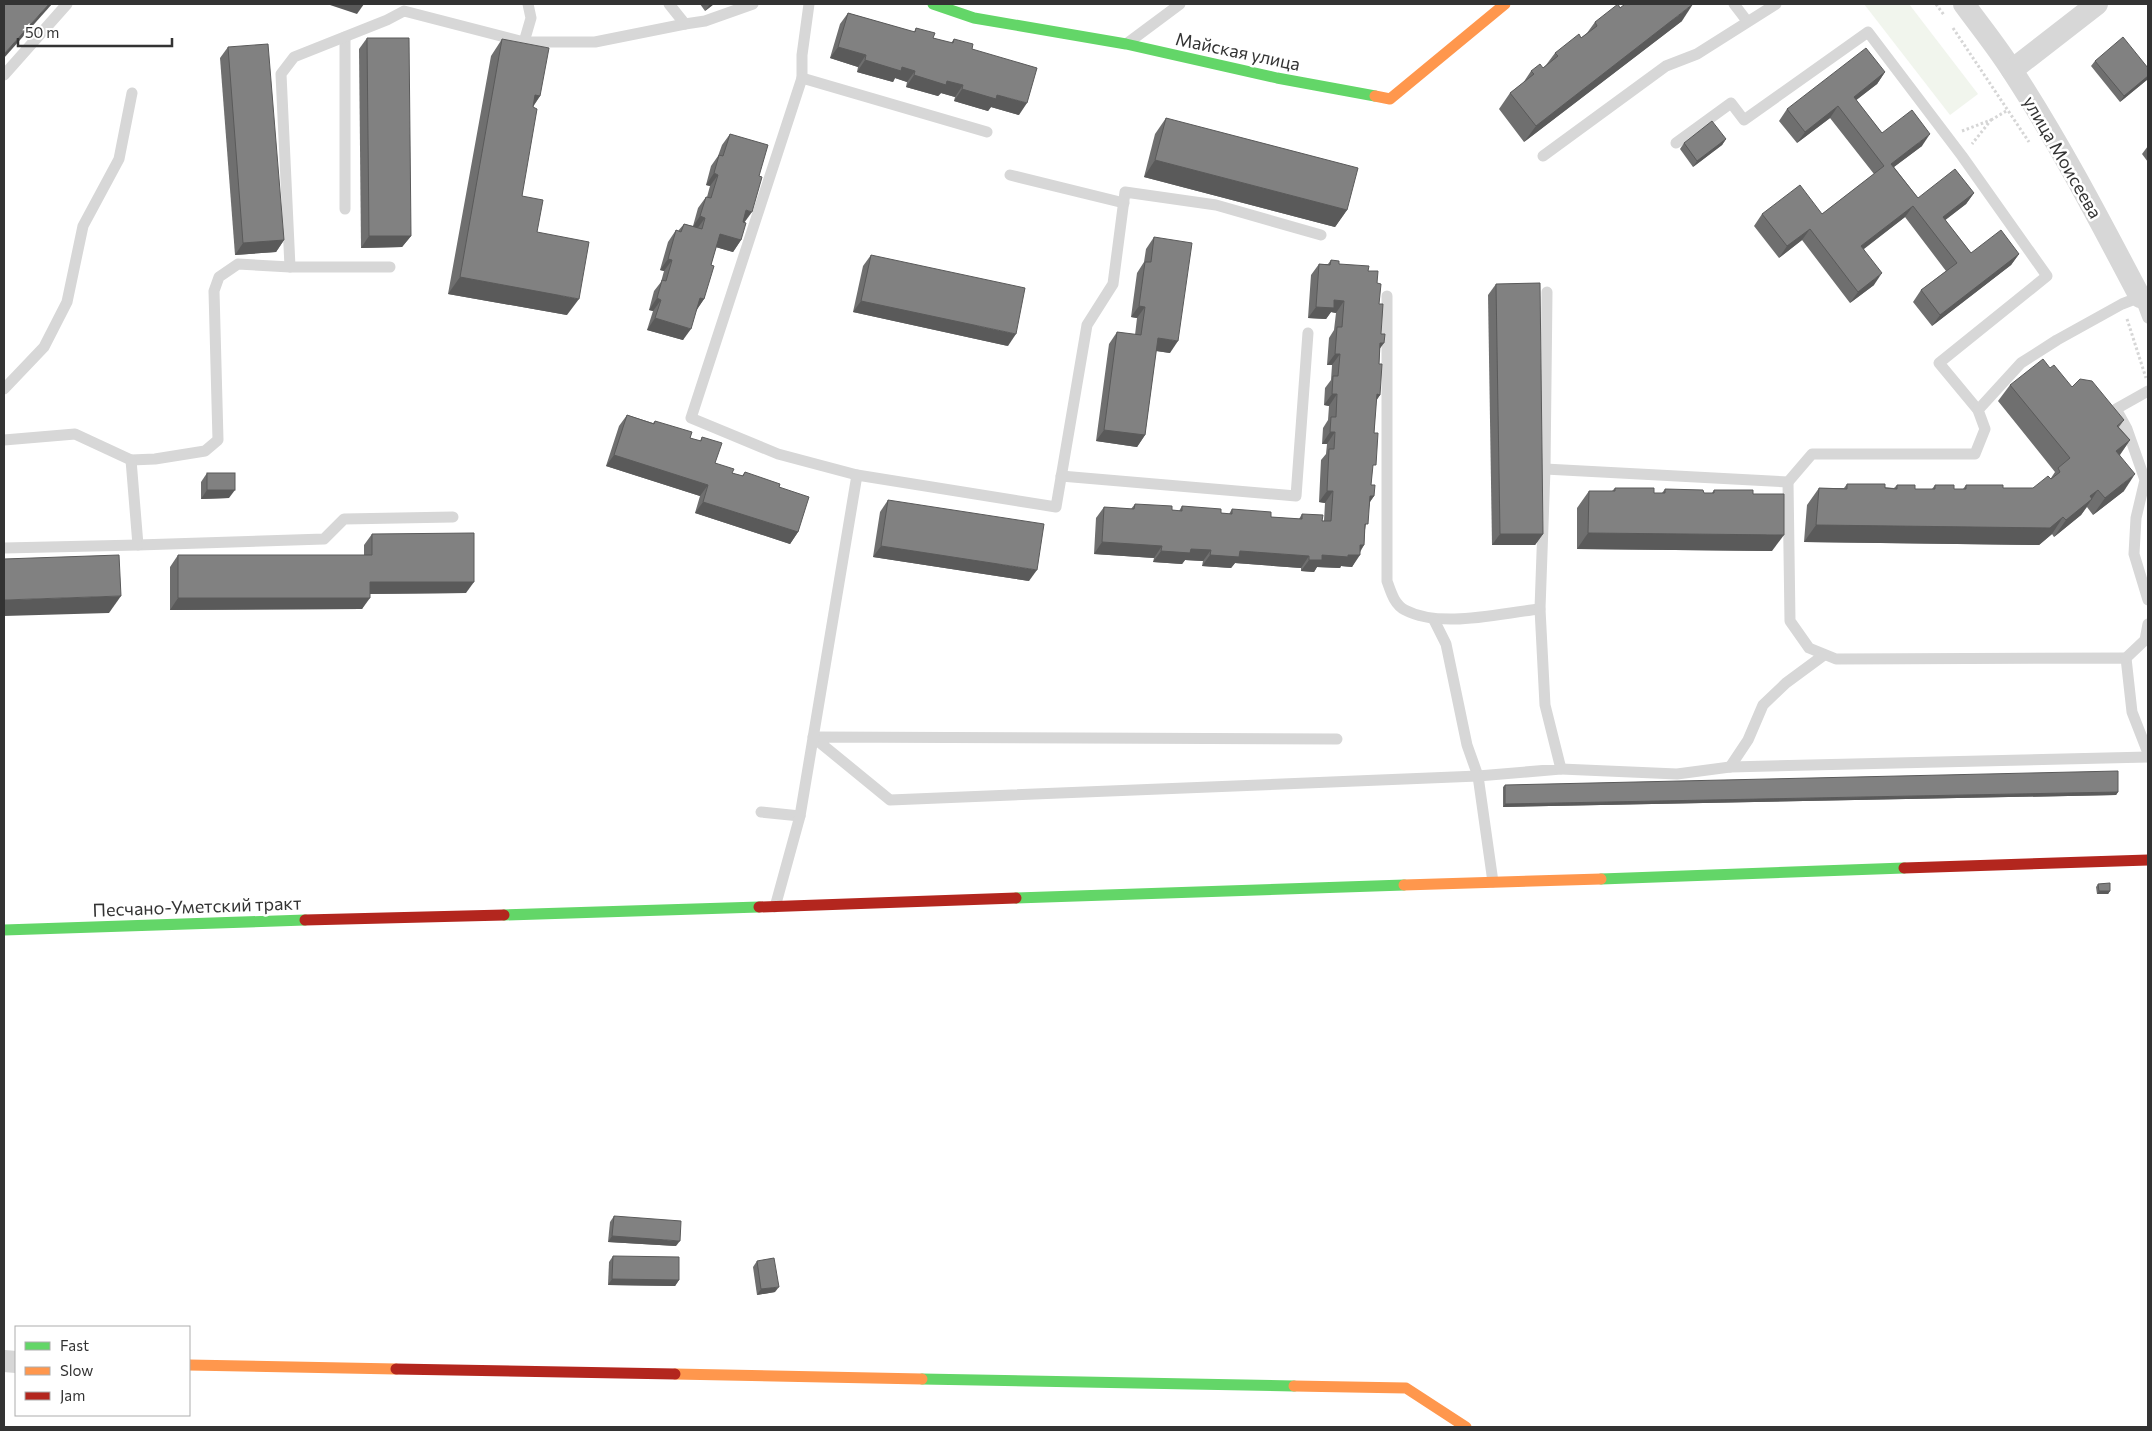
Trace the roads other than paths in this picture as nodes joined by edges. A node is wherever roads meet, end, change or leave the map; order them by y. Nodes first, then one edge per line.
1 (67, 4) edge
2 (528, 4) edge
3 (669, 4) edge
4 (753, 4) edge
5 (809, 4) edge
6 (933, 4) edge
7 (1180, 4) edge
8 (1505, 4) edge
9 (1734, 4) edge
10 (1776, 4) edge
11 (1964, 4) edge
12 (2097, 4) edge
13 (405, 7) edge
14 (1747, 21) junction
15 (685, 24) junction
16 (345, 36) junction
17 (524, 42) junction
18 (1126, 44) junction
19 (2012, 70) junction
20 (4, 75) edge
21 (802, 78) junction
22 (132, 93) dead end
23 (987, 132) dead end
24 (1676, 143) dead end
25 (1543, 156) dead end
26 (1010, 176) dead end
27 (1124, 203) junction
28 (345, 209) dead end
29 (1321, 235) dead end
30 (290, 267) junction
31 (390, 267) dead end
32 (1547, 292) dead end
33 (1387, 296) dead end
34 (2144, 308) edge
35 (1308, 333) dead end
36 (4, 389) edge
37 (2148, 391) edge
38 (1978, 410) junction
39 (4, 440) edge
40 (131, 460) junction
41 (1545, 469) junction
42 (857, 475) junction
43 (1062, 476) junction
44 (1788, 482) junction
45 (453, 517) dead end
46 (138, 545) junction
47 (4, 548) edge
48 (2148, 600) edge
49 (1540, 609) junction
50 (1434, 620) junction
51 (2148, 624) edge
52 (1824, 655) junction
53 (2126, 658) junction
54 (814, 737) junction
55 (1337, 739) dead end
56 (2148, 753) edge
57 (2148, 757) edge
58 (1730, 767) junction
59 (1561, 769) junction
60 (1478, 776) junction
61 (761, 812) dead end
62 (800, 816) junction
63 (2148, 860) edge
64 (1493, 882) junction
65 (775, 907) junction
66 (4, 930) edge
67 (190, 1365) edge
68 (1466, 1427) edge

1 - 20 lane
2 - 17 lane
3 - 15 lane
4 - 15 lane
5 - 21 lane
6 - 18 main road, Майская улица
7 - 18 lane
8 - 18 main road, Майская улица
9 - 14 lane
10 - 14 lane
11 - 19 street, улица Моисеева
12 - 19 street
13 - 16 lane
13 - 17 lane
14 - 25 lane
15 - 17 lane
16 - 28 lane
16 - 30 lane
19 - 34 street, улица Моисеева
21 - 23 lane
21 - 42 lane
22 - 36 lane
24 - 38 lane
26 - 27 lane
27 - 29 lane
27 - 43 lane
30 - 31 lane
30 - 40 lane
32 - 41 lane
33 - 50 lane
34 - 38 lane
35 - 43 lane
37 - 48 lane
38 - 44 lane
39 - 40 lane
40 - 46 lane
41 - 44 lane
41 - 49 lane
42 - 43 lane
42 - 54 lane
44 - 52 lane
45 - 46 lane
46 - 47 lane
49 - 50 lane
49 - 59 lane
50 - 60 lane
51 - 53 lane
52 - 53 lane
52 - 58 lane
53 - 56 lane
54 - 55 lane
54 - 60 lane
54 - 62 lane
57 - 58 lane
58 - 59 lane
59 - 60 lane
60 - 64 lane
61 - 62 lane
62 - 65 lane
63 - 64 main road, Песчано-Уметский тракт
64 - 65 main road, Песчано-Уметский тракт
65 - 66 main road, Песчано-Уметский тракт
67 - 68 main road

